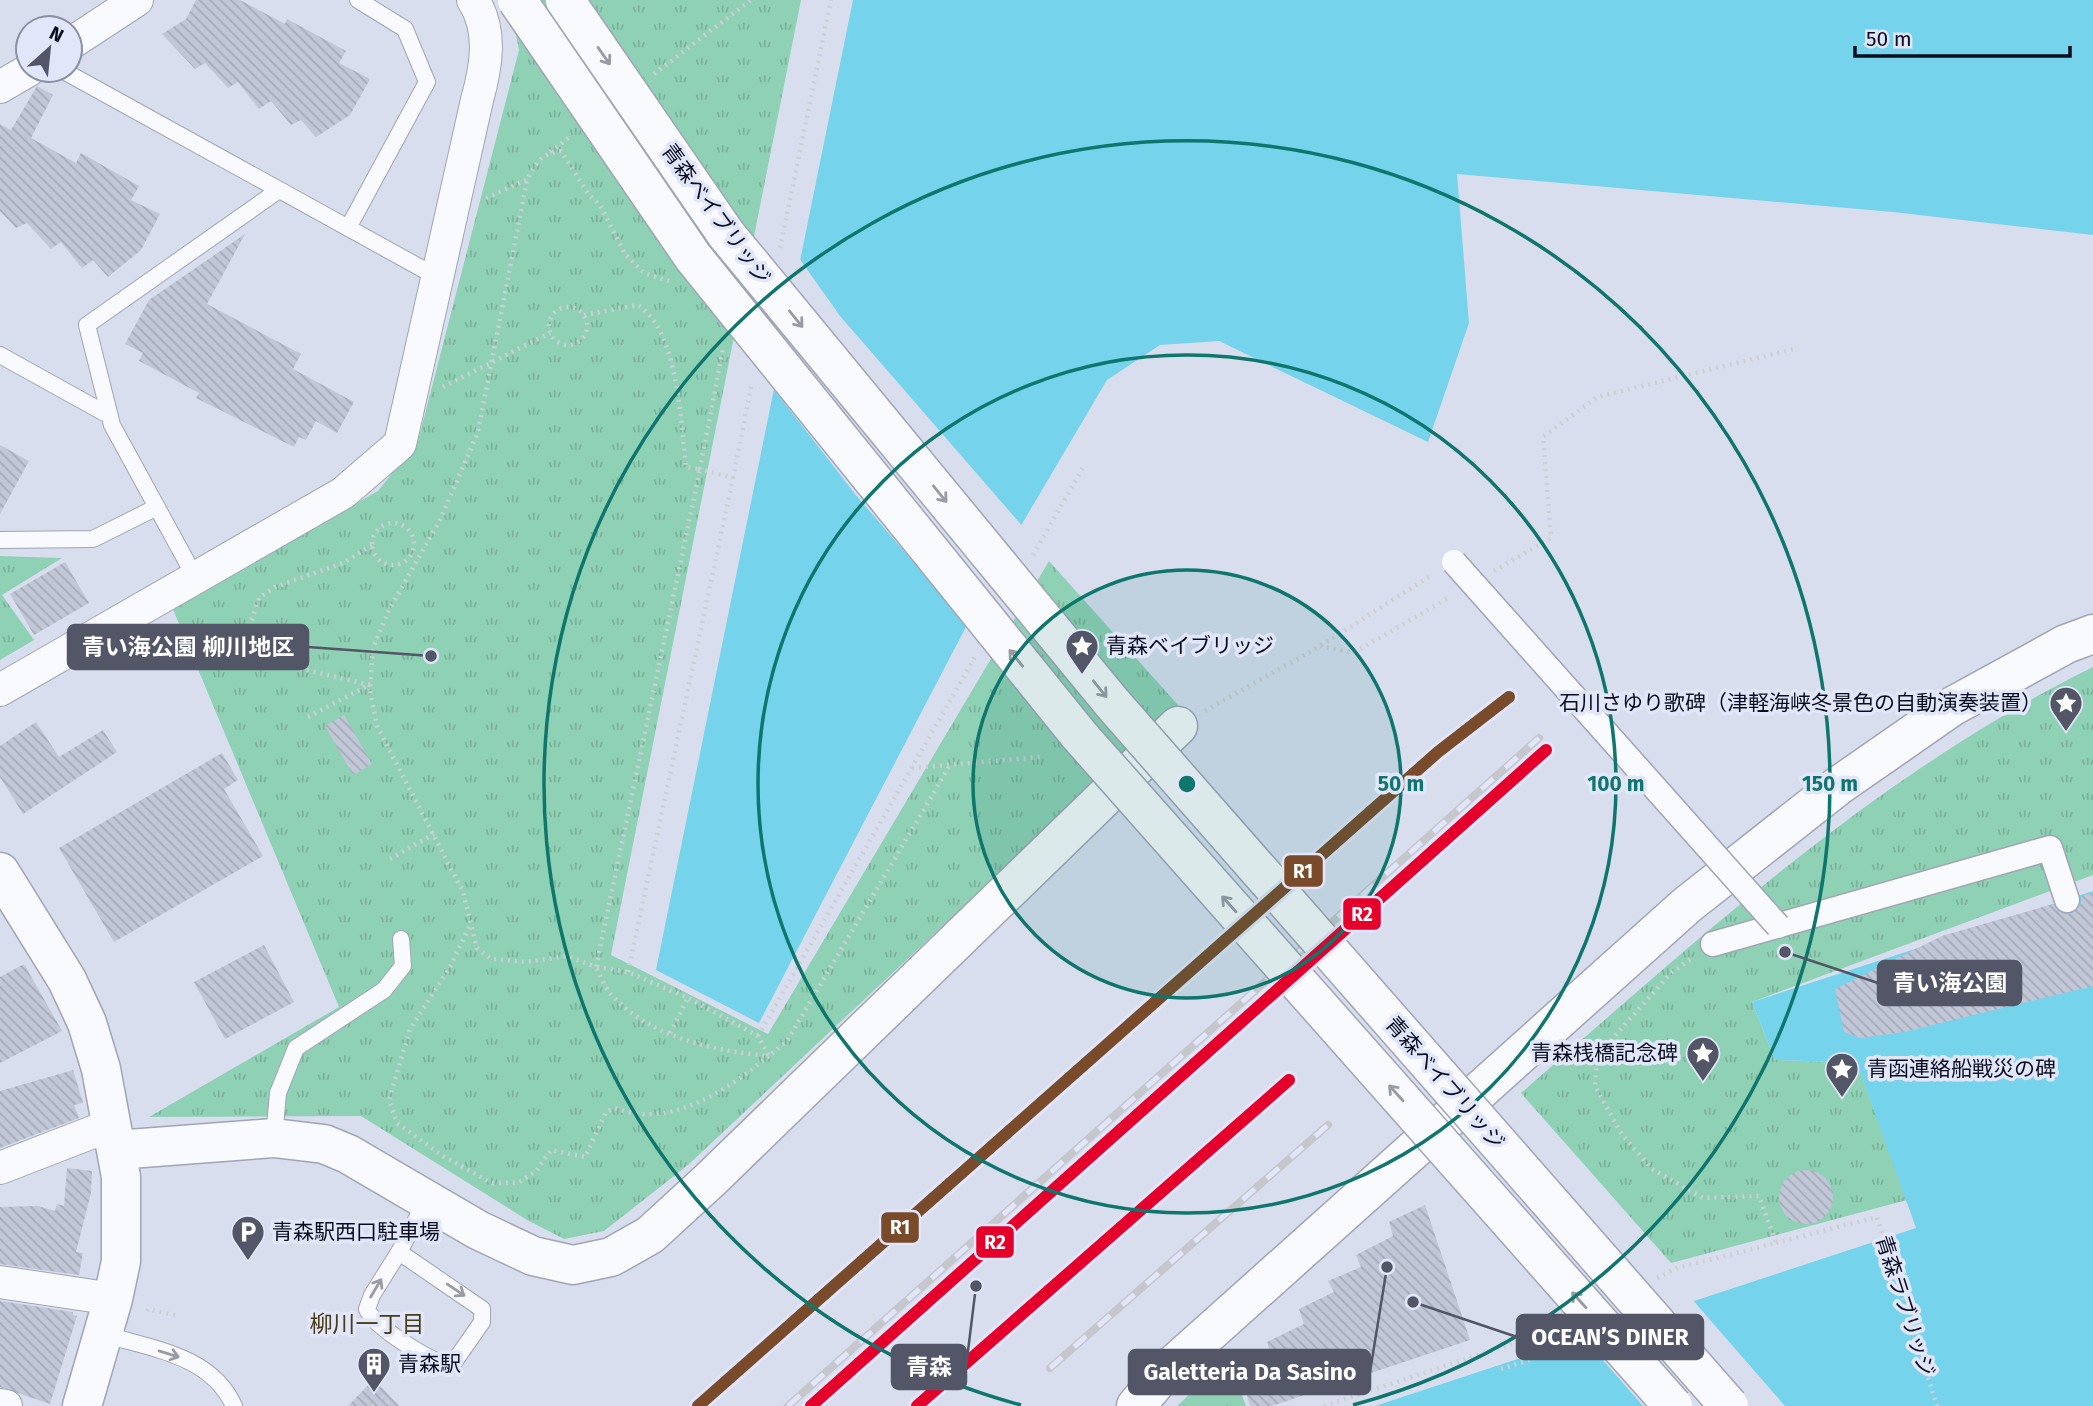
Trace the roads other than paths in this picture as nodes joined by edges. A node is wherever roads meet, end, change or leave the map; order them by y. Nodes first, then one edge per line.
1 (137, 0) edge
2 (358, 0) edge
3 (473, 0) edge
4 (517, 0) edge
5 (565, 0) edge
6 (84, 35) edge
7 (84, 82) edge
8 (279, 190) junction
9 (348, 228) junction
10 (439, 278) junction
11 (0, 355) edge
12 (110, 416) junction
13 (157, 507) junction
14 (0, 540) edge
15 (1454, 562) road end
16 (195, 577) junction
17 (2093, 634) edge
18 (0, 690) edge
19 (1178, 726) road end
20 (6, 896) edge
21 (2067, 900) dead end
22 (1778, 926) junction
23 (401, 939) dead end
24 (1713, 944) dead end
25 (113, 1138) junction
26 (274, 1139) junction
27 (0, 1168) edge
28 (426, 1201) junction
29 (400, 1252) junction
30 (0, 1282) edge
31 (108, 1317) junction
32 (0, 1405) edge
33 (6, 1406) edge
34 (82, 1406) edge
35 (234, 1406) edge
36 (1136, 1406) edge
37 (1673, 1406) edge
38 (1729, 1406) edge

1 - 6 street
2 - 9 lane
3 - 10 street
37 -> 4 street, 青森ベイブリッジ, bridge
5 -> 38 street, 青森ベイブリッジ, bridge
7 - 8 lane
8 - 9 lane
8 - 12 lane
9 - 10 lane
10 - 16 street
11 - 12 lane
12 - 13 lane
13 - 14 lane
13 - 16 lane
15 - 22 street, bridge
16 - 18 street
17 - 36 street
19 - 28 street
20 - 25 street
21 - 22 street
22 - 24 street
23 - 26 lane
25 - 26 street
25 - 27 street
25 - 31 street
26 - 28 street
28 - 29 lane
29 -> 29 lane
30 - 31 street
31 - 34 street
31 -> 35 lane
32 - 33 street

